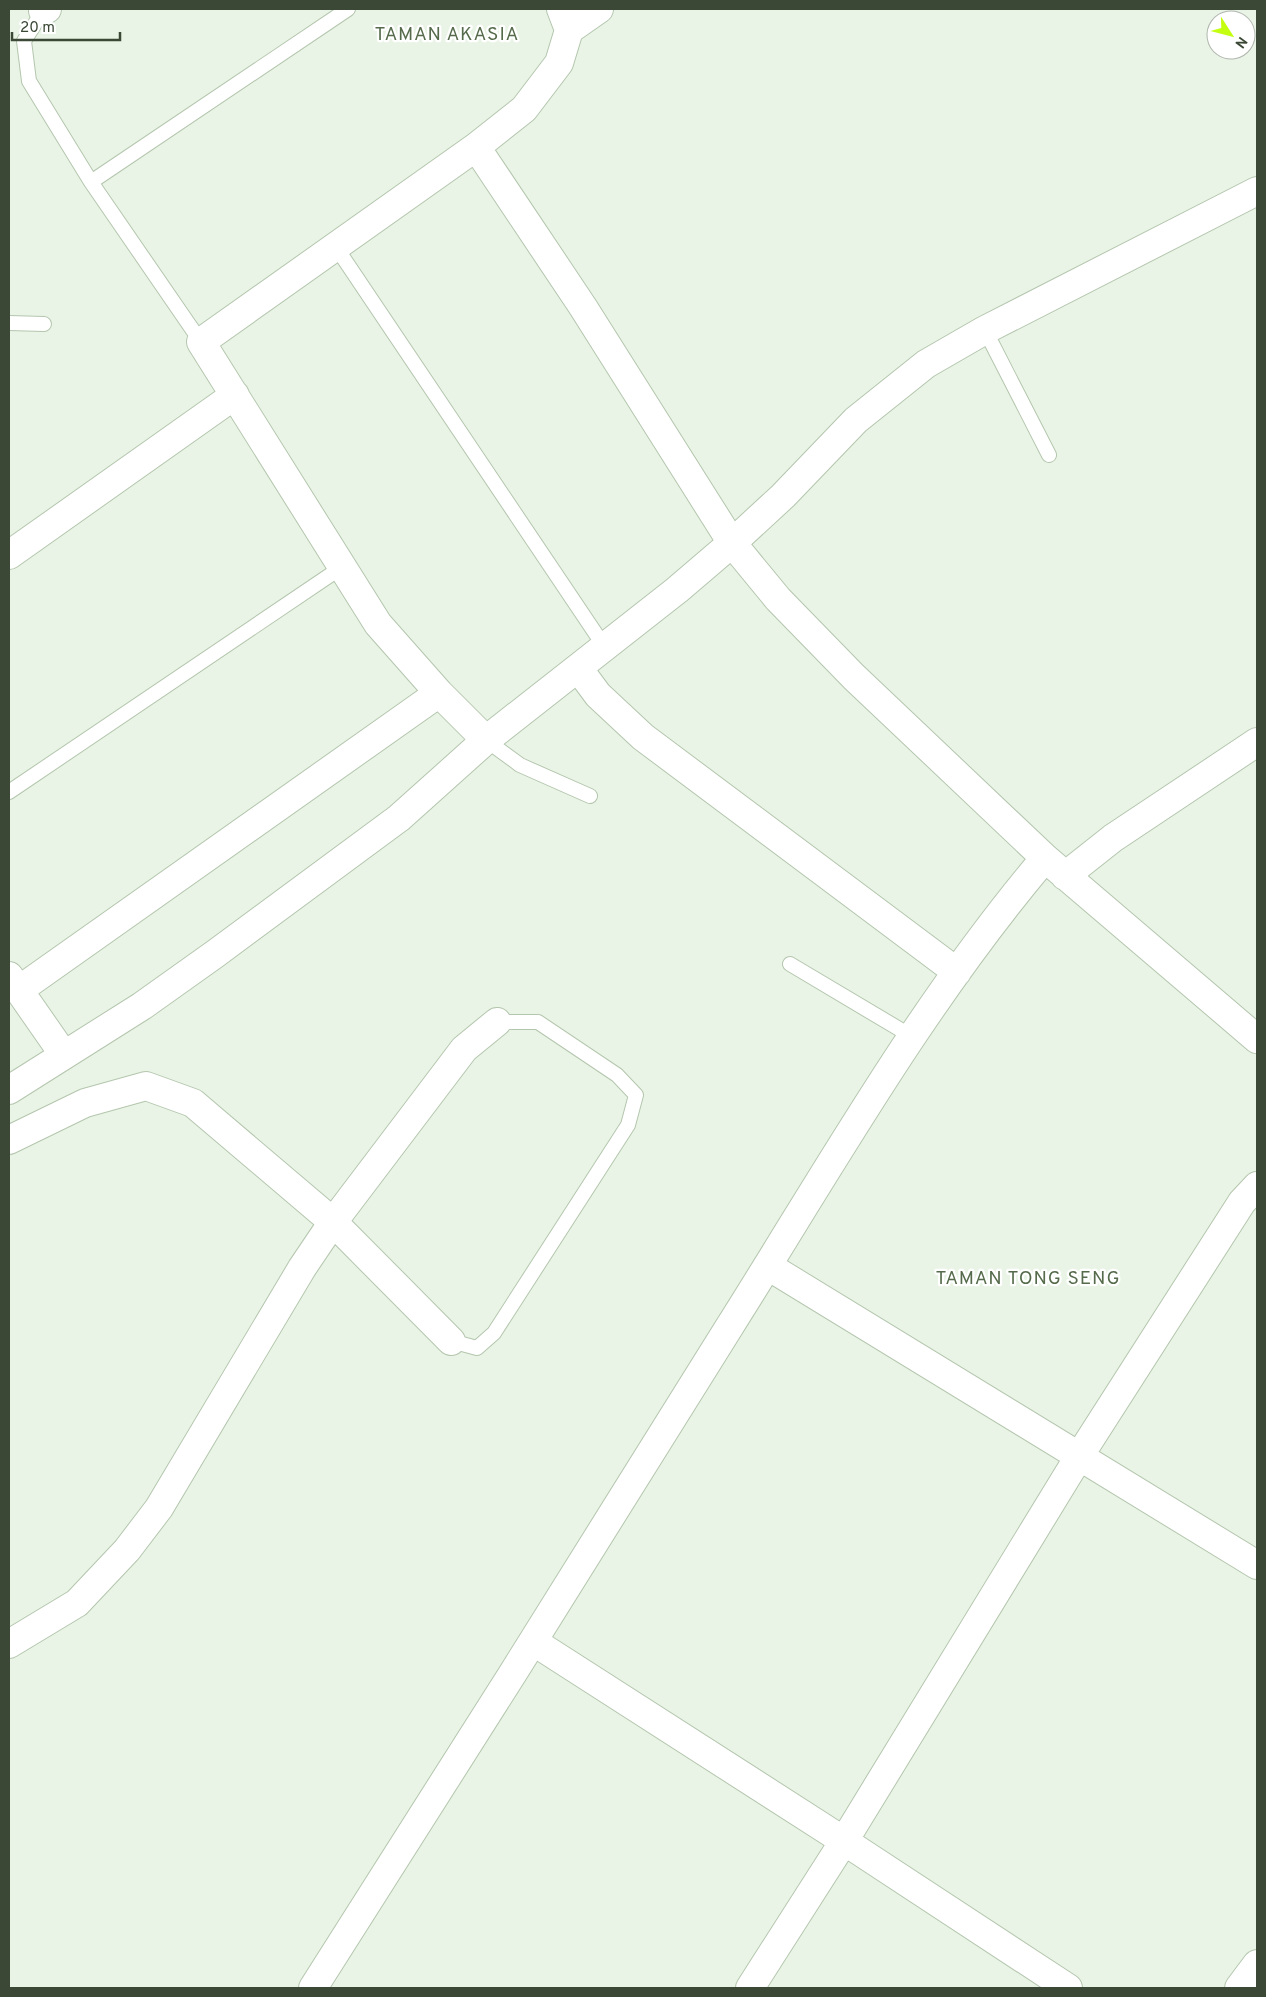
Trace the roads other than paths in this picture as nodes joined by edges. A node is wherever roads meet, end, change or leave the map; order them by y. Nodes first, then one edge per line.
1 (348, 9) edge
2 (599, 9) edge
3 (45, 10) edge
4 (565, 19) edge
5 (476, 147) junction
6 (91, 182) junction
7 (1257, 190) edge
8 (336, 247) junction
9 (9, 323) edge
10 (44, 324) dead end
11 (985, 330) junction
12 (201, 342) junction
13 (234, 395) junction
14 (1049, 455) dead end
15 (732, 543) junction
16 (9, 554) edge
17 (342, 567) junction
18 (604, 646) junction
19 (578, 668) junction
20 (438, 693) junction
21 (486, 740) junction
22 (1257, 742) edge
23 (9, 792) edge
24 (590, 796) dead end
25 (1055, 867) junction
26 (790, 964) dead end
27 (957, 972) junction
28 (14, 983) edge
29 (497, 1022) joint
30 (911, 1036) junction
31 (1257, 1039) edge
32 (64, 1055) junction
33 (9, 1090) edge
34 (9, 1140) edge
35 (1257, 1186) edge
36 (332, 1222) junction
37 (768, 1266) junction
38 (451, 1341) joint
39 (1080, 1456) junction
40 (1257, 1564) edge
41 (534, 1642) junction
42 (9, 1644) edge
43 (844, 1841) junction
44 (1257, 1964) edge
45 (313, 1988) edge
46 (750, 1988) edge
47 (1068, 1988) edge
48 (1239, 1988) edge

1 - 6 lane
2 - 4 street
3 - 6 lane
4 - 5 street
5 - 8 street
5 - 15 street
6 - 12 lane
7 - 11 street
8 - 12 street
8 - 18 lane
9 - 10 lane
11 - 14 lane
11 - 15 street
12 - 13 street
13 - 16 street
13 - 17 street
15 - 18 street
15 - 25 street
17 - 20 street
17 - 23 lane
18 - 19 street
19 - 21 street
19 - 27 street
20 - 21 street
20 - 28 street
21 - 24 lane
21 - 32 street
22 - 25 street
25 - 27 street
25 - 31 street
26 - 30 lane
27 - 30 street
28 - 32 street
29 - 36 street
29 - 38 lane
30 - 37 street
32 - 33 street
34 - 36 street
35 - 39 street
36 - 38 street
36 - 42 street
37 - 39 street
37 - 41 street
39 - 40 street
39 - 43 street
41 - 43 street
41 - 45 street
43 - 46 street
43 - 47 street
44 - 48 street

